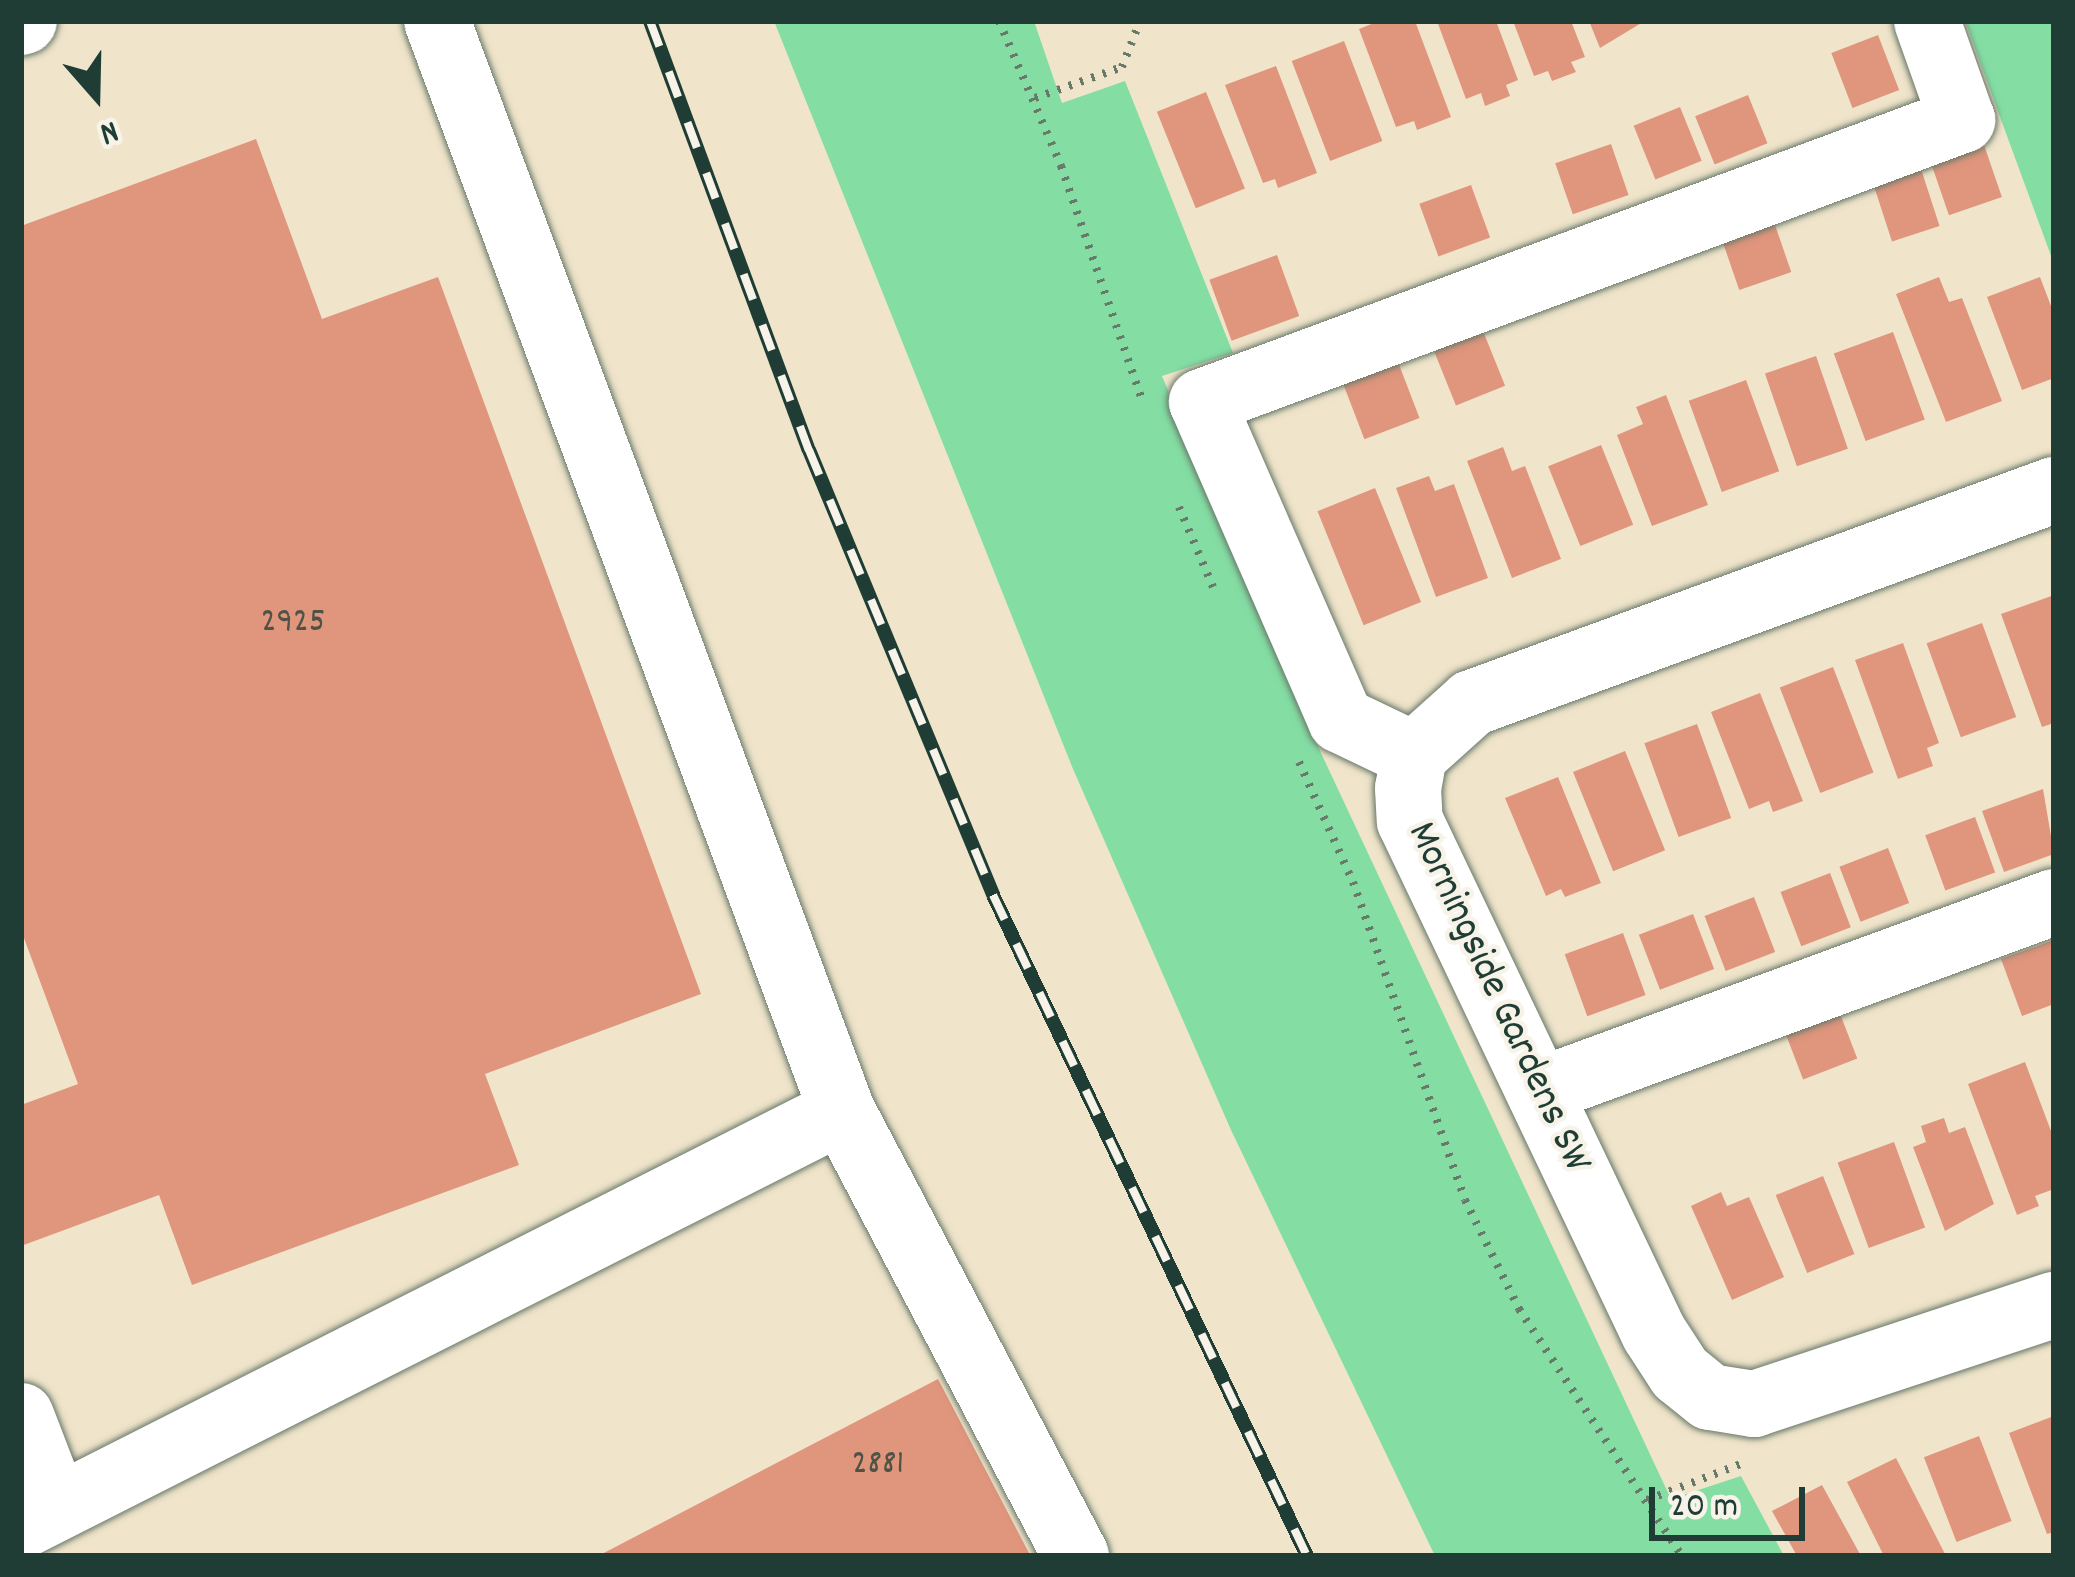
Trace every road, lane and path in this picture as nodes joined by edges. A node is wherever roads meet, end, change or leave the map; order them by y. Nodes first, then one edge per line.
1 (436, 21) edge
2 (999, 21) edge
3 (1140, 21) edge
4 (1927, 21) edge
5 (1035, 98) junction
6 (1145, 410) dead end
7 (2054, 490) edge
8 (1175, 498) dead end
9 (1221, 603) dead end
10 (1291, 743) dead end
11 (1414, 755) junction
12 (2054, 902) edge
13 (1539, 1091) junction
14 (842, 1111) junction
15 (2054, 1305) edge
16 (1754, 1404) junction
17 (21, 1416) edge
18 (1647, 1500) junction
19 (38, 1516) edge
20 (1076, 1556) edge
21 (1682, 1556) edge

1 - 14 street
2 - 5 path
3 - 5 path
4 - 11 street
5 - 6 path
7 - 11 street
8 - 9 path
10 - 18 path
11 - 13 street, Morningside Gardens SW
12 - 13 street
13 - 16 street, Morningside Gardens SW
14 - 19 street
14 - 20 street
15 - 16 street
16 - 18 path
17 - 19 street
18 - 21 path

